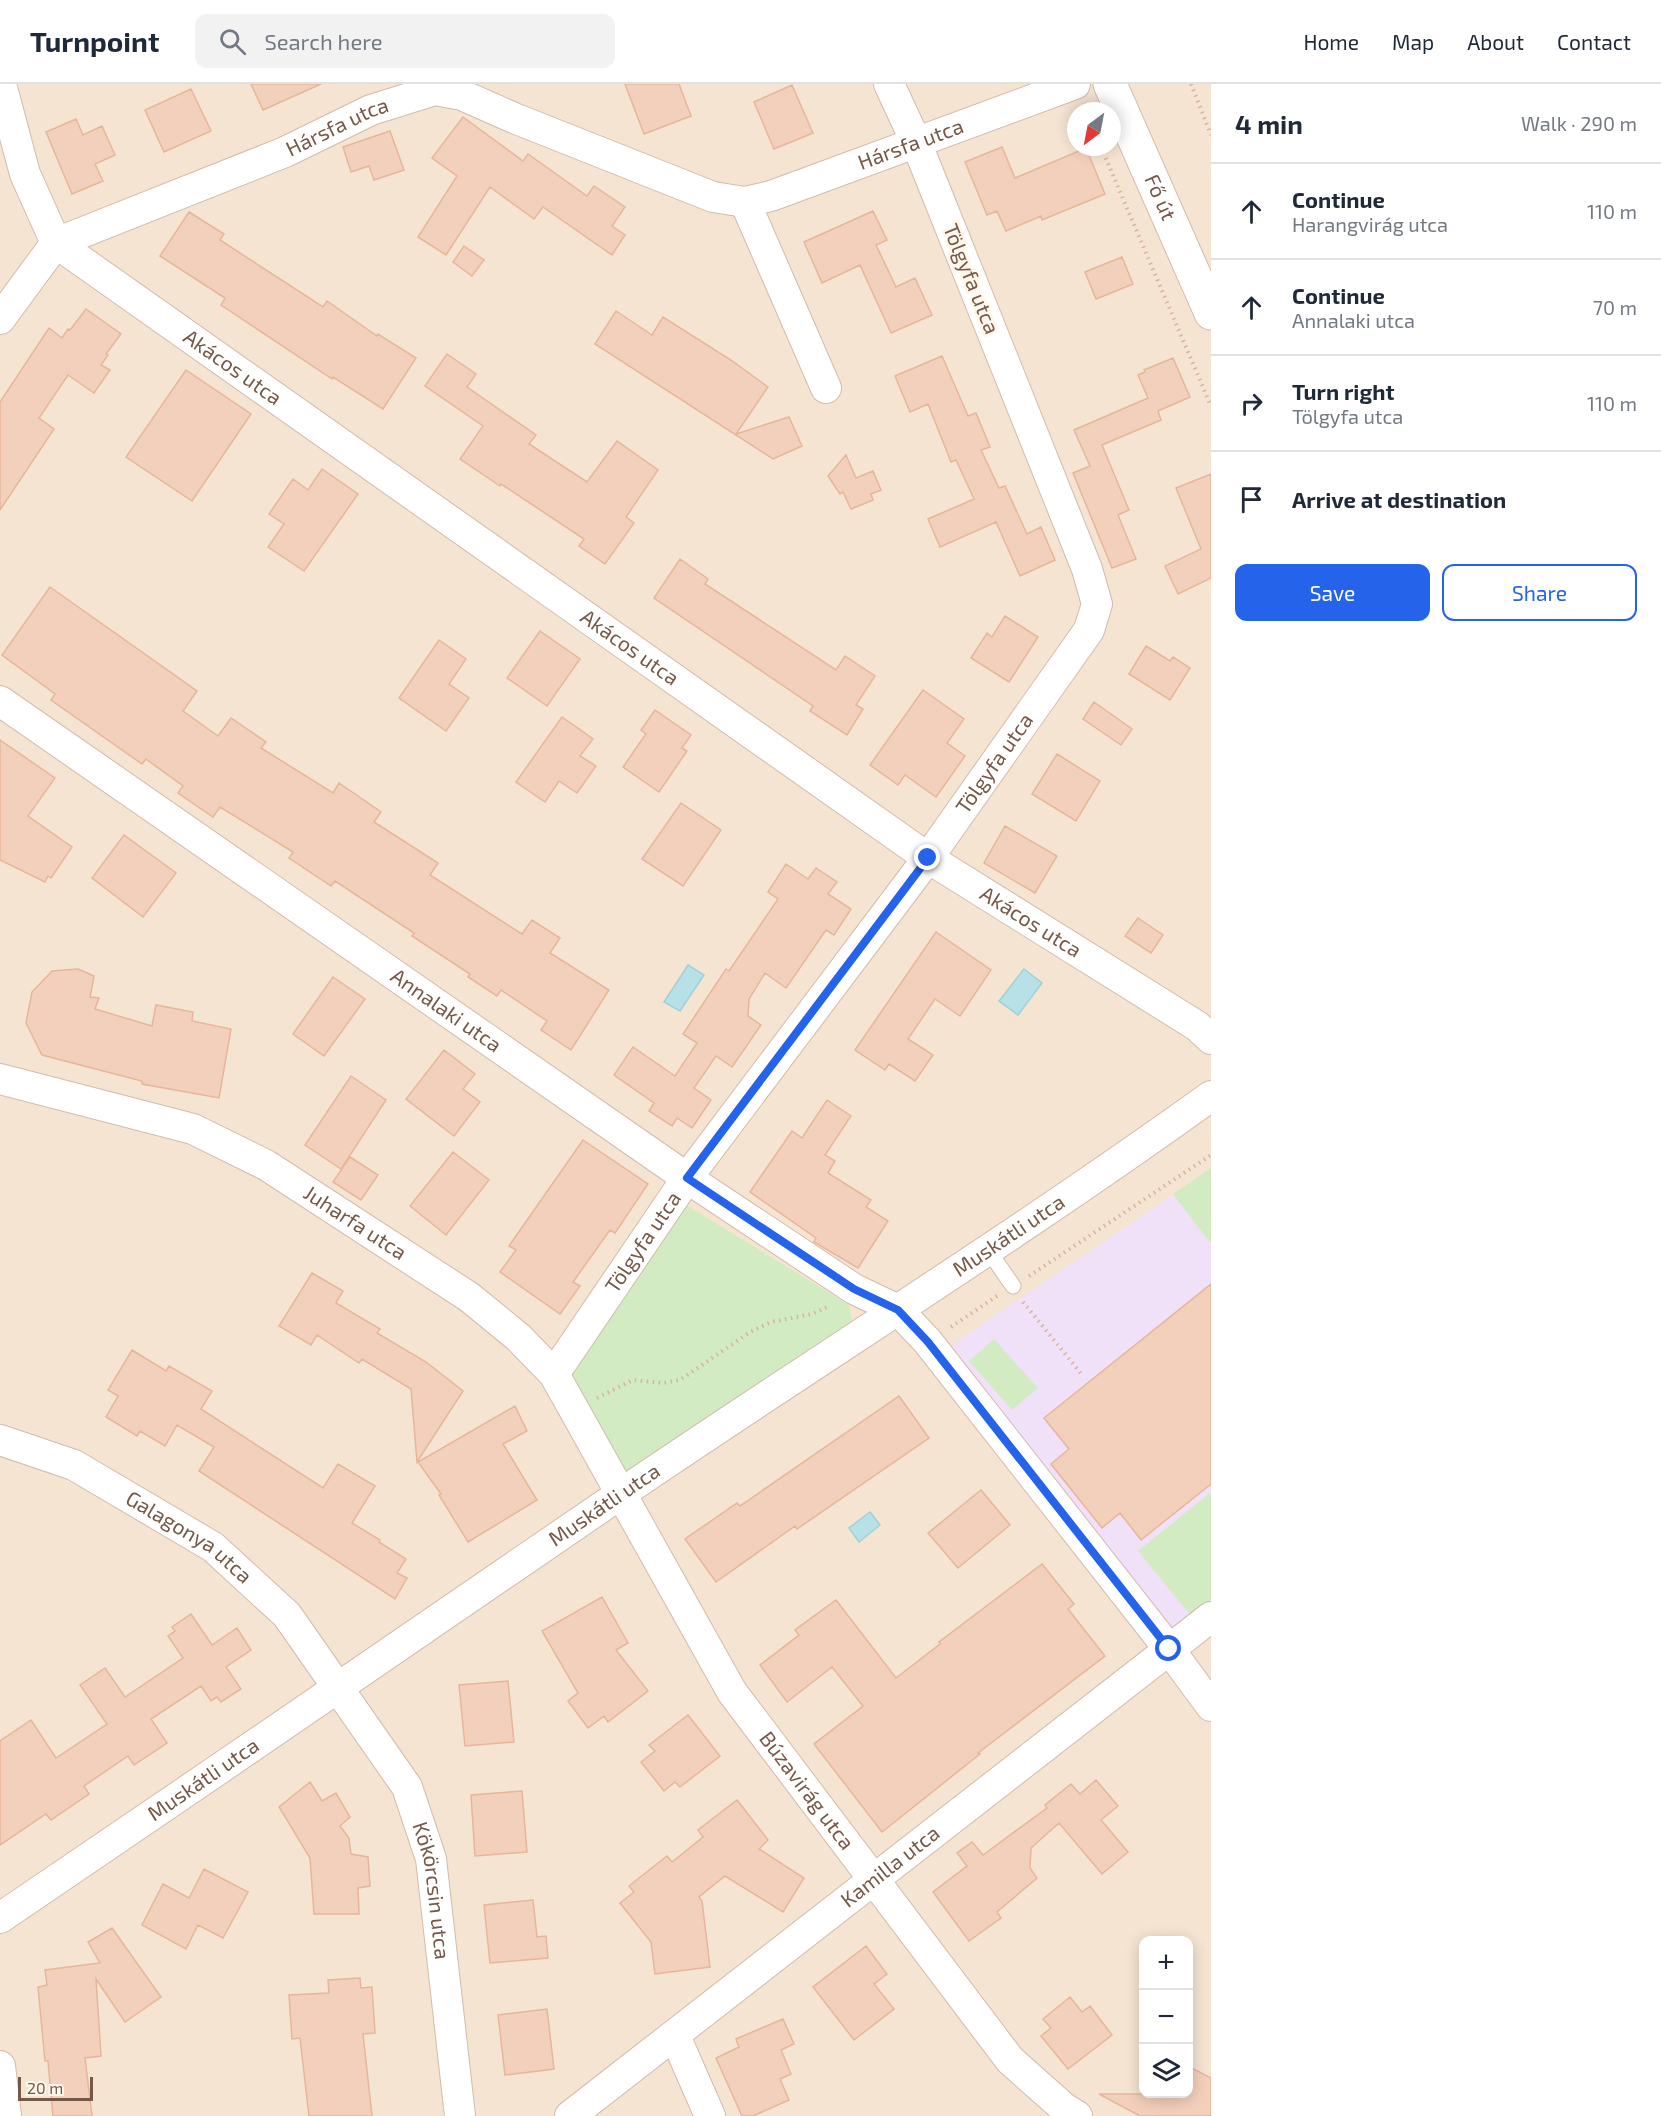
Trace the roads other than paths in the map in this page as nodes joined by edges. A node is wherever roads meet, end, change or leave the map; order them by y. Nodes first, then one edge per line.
1 (1, 84) edge
2 (889, 84) edge
3 (1075, 84) edge
4 (1110, 84) edge
5 (916, 142) junction
6 (12, 169) edge
7 (745, 202) junction
8 (56, 243) junction
9 (1211, 313) edge
10 (0, 319) edge
11 (826, 388) dead end
12 (0, 701) edge
13 (928, 858) junction
14 (1211, 1039) edge
15 (0, 1078) edge
16 (1211, 1096) edge
17 (687, 1178) junction
18 (988, 1250) junction
19 (1013, 1286) road end
20 (898, 1310) junction
21 (554, 1374) junction
22 (0, 1440) edge
23 (620, 1494) junction
24 (1211, 1617) edge
25 (1169, 1649) junction
26 (338, 1689) junction
27 (1211, 1706) edge
28 (873, 1881) junction
29 (0, 1918) edge
30 (675, 2036) junction
31 (0, 2066) edge
32 (6, 2116) edge
33 (460, 2116) edge
34 (570, 2116) edge
35 (710, 2116) edge
36 (1077, 2116) edge

1 - 6 street
2 - 5 street, Tölgyfa utca
3 - 5 street, Hársfa utca
4 - 9 main road, Fő út
5 - 7 street, Hársfa utca
5 - 13 street, Tölgyfa utca
6 - 8 street
7 - 8 street, Hársfa utca
7 - 11 street
8 - 10 street
8 - 13 street, Akácos utca
12 - 17 street, Annalaki utca
13 - 14 street, Akácos utca
13 - 17 street, Tölgyfa utca
15 - 21 street, Juharfa utca
16 - 18 street, Muskátli utca
17 - 20 street, Annalaki utca
17 - 21 street, Tölgyfa utca
18 - 19 lane
18 - 20 street, Muskátli utca
20 - 23 street, Muskátli utca
20 - 25 street
21 - 23 street, Juharfa utca
22 - 26 street, Galagonya utca
23 - 26 street, Muskátli utca
23 - 28 street, Búzavirág utca
24 - 25 street, Kamilla utca
25 - 27 street
25 - 28 street, Kamilla utca
26 - 29 street, Muskátli utca
26 - 33 street, Kökörcsin utca
28 - 30 street, Kamilla utca
28 - 36 street, Búzavirág utca
30 - 34 street, Kamilla utca
30 - 35 street
31 - 32 street

